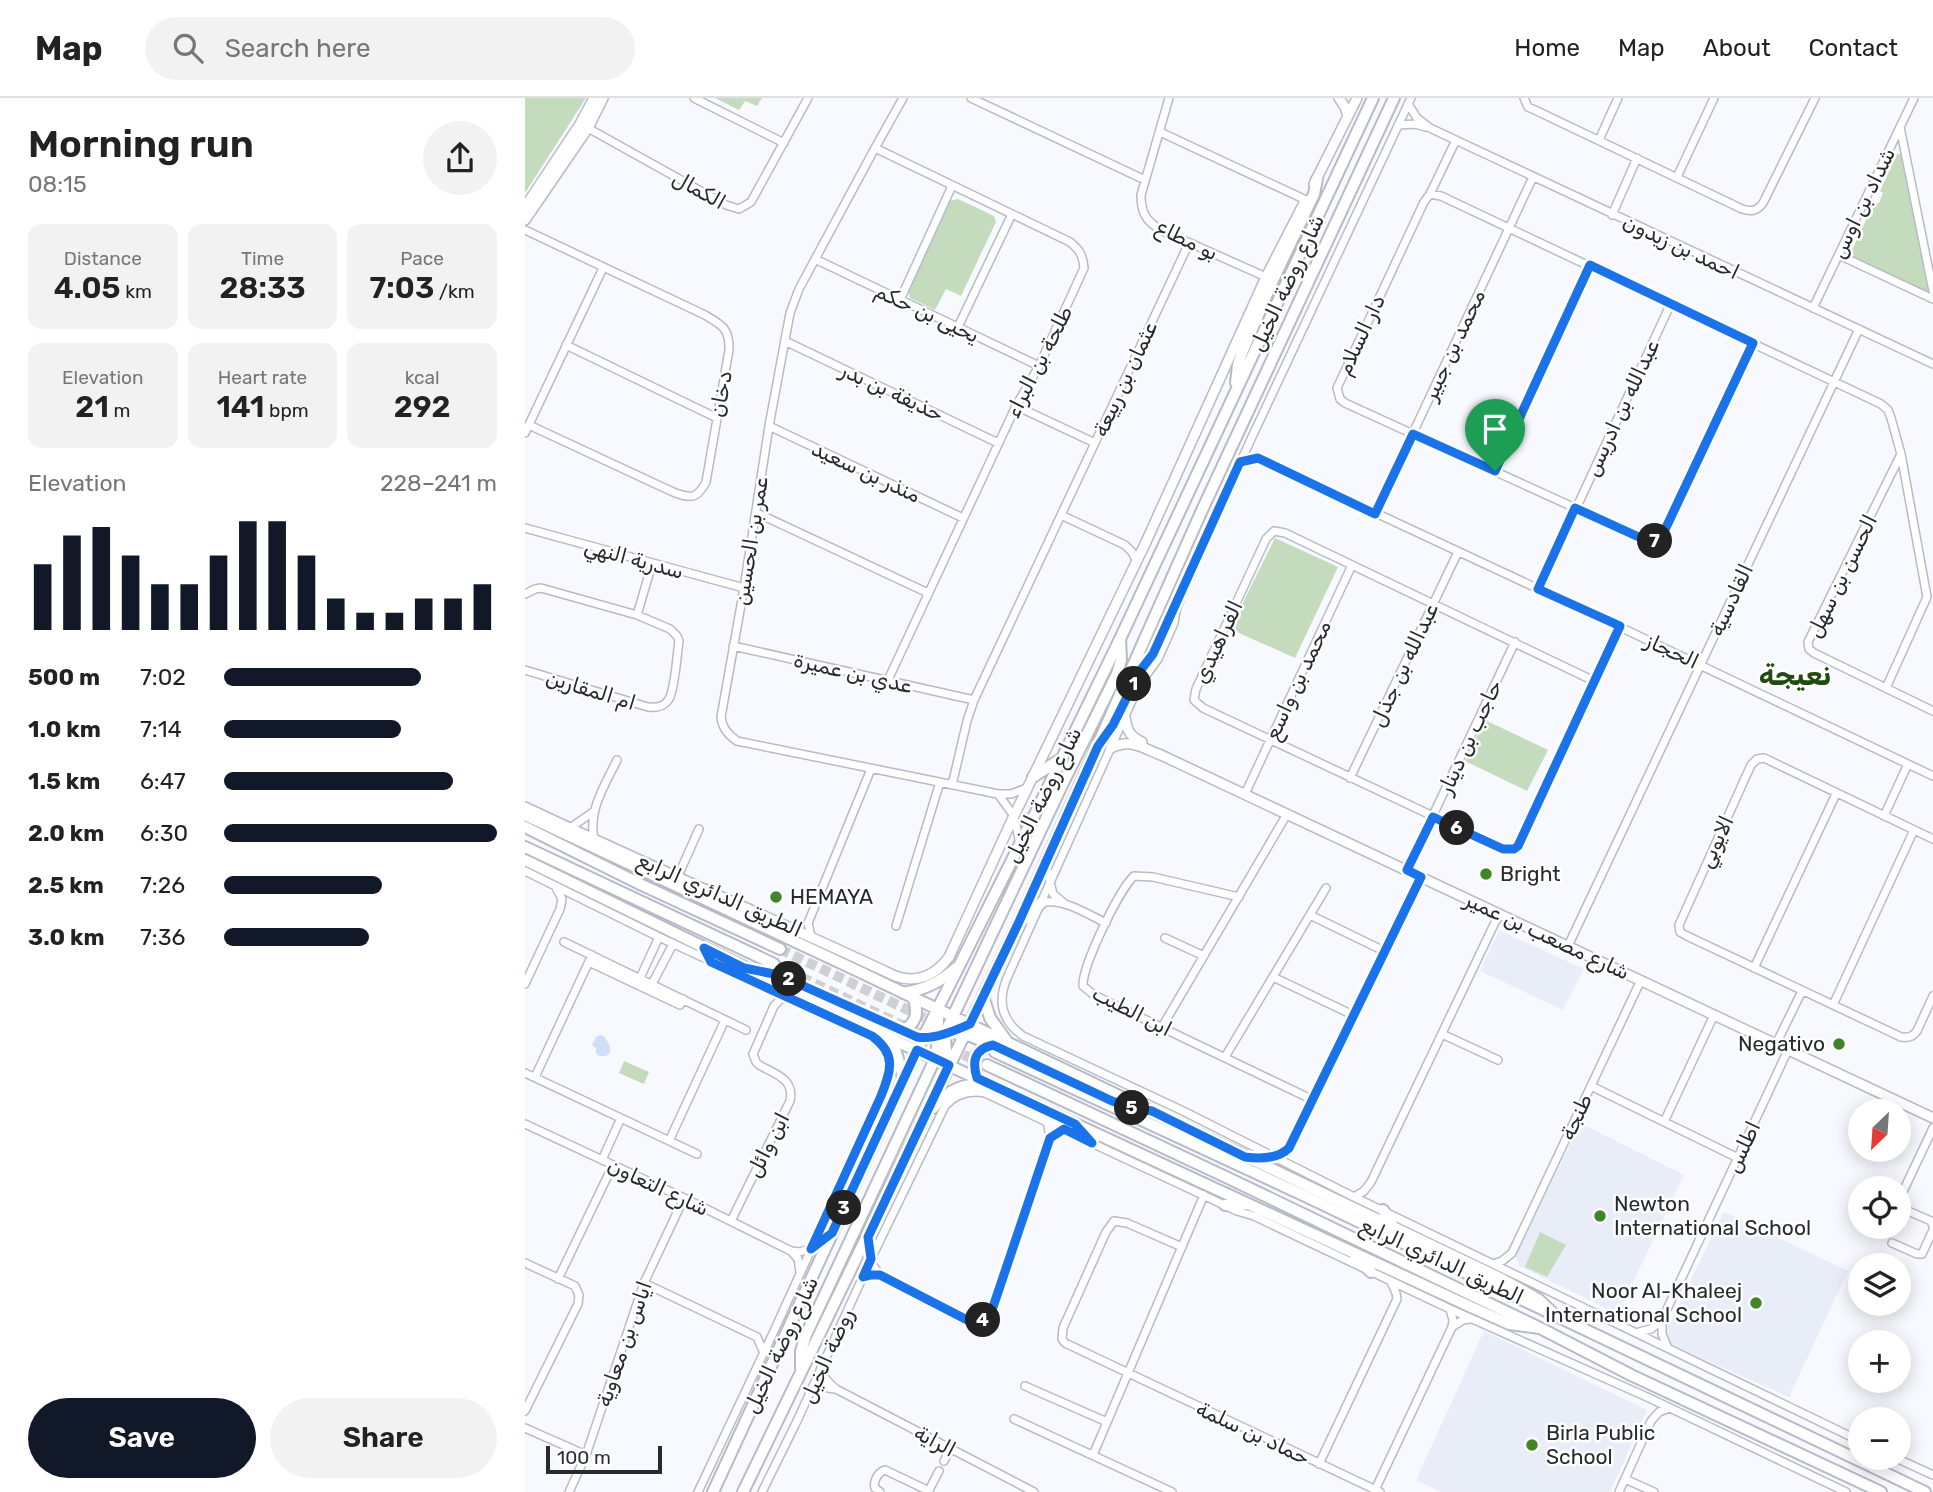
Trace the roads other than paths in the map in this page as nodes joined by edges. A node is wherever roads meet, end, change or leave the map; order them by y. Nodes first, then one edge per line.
1 (594, 98) edge
2 (603, 98) edge
3 (694, 98) edge
4 (808, 98) edge
5 (903, 98) edge
6 (971, 98) edge
7 (1339, 98) edge
8 (1357, 98) edge
9 (1373, 98) edge
10 (1394, 98) edge
11 (1524, 98) edge
12 (1618, 98) edge
13 (1714, 98) edge
14 (1815, 98) edge
15 (1914, 98) edge
16 (1166, 99) edge
17 (1410, 101) edge
18 (1348, 116) junction
19 (1398, 125) junction
20 (584, 126) junction
21 (1899, 127) junction
22 (1430, 128) junction
23 (1160, 132) junction
24 (1456, 140) junction
25 (1599, 140) junction
26 (784, 143) junction
27 (875, 148) junction
28 (1637, 158) junction
29 (1533, 177) junction
30 (1677, 177) junction
31 (1317, 178) junction
32 (1145, 180) junction
33 (952, 186) junction
34 (1430, 194) junction
35 (1306, 200) junction
36 (525, 207) edge
37 (1012, 214) junction
38 (1612, 215) junction
39 (525, 220) edge
40 (1510, 227) junction
41 (525, 230) edge
42 (1189, 243) junction
43 (1839, 255) junction
44 (815, 259) junction
45 (1590, 265) junction
46 (603, 268) junction
47 (1266, 277) junction
48 (1933, 291) edge
49 (1933, 299) edge
50 (900, 300) junction
51 (1671, 303) junction
52 (1813, 308) junction
53 (958, 327) junction
54 (1859, 329) junction
55 (785, 341) junction
56 (1753, 343) junction
57 (566, 345) junction
58 (1933, 364) edge
59 (1039, 366) junction
60 (1834, 381) junction
61 (1236, 390) junction
62 (1016, 406) junction
63 (717, 418) junction
64 (529, 425) junction
65 (769, 426) junction
66 (525, 433) edge
67 (1413, 434) junction
68 (1251, 439) junction
69 (998, 443) junction
70 (1095, 443) junction
71 (1901, 454) junction
72 (1258, 458) junction
73 (1240, 462) junction
74 (1495, 471) junction
75 (1575, 508) junction
76 (757, 513) junction
77 (1375, 514) junction
78 (1061, 515) junction
79 (963, 518) junction
80 (525, 528) edge
81 (1146, 542) junction
82 (1125, 545) junction
83 (1458, 552) junction
84 (1137, 562) junction
85 (652, 564) junction
86 (1352, 565) junction
87 (744, 588) junction
88 (1538, 589) junction
89 (928, 593) junction
90 (525, 594) edge
91 (1178, 600) junction
92 (1433, 603) junction
93 (637, 615) junction
94 (1620, 626) junction
95 (1120, 639) junction
96 (1515, 642) junction
97 (733, 646) junction
98 (1701, 665) junction
99 (525, 670) edge
100 (888, 680) junction
101 (1594, 681) junction
102 (1886, 688) junction
103 (974, 701) junction
104 (1933, 710) edge
105 (1125, 717) junction
106 (1270, 740) junction
107 (1098, 746) junction
108 (1111, 748) junction
109 (1161, 755) junction
110 (1061, 759) junction
111 (617, 760) dead end
112 (1908, 764) junction
113 (871, 769) junction
114 (1933, 776) edge
115 (1350, 778) junction
116 (940, 782) junction
117 (1030, 783) junction
118 (952, 785) junction
119 (1836, 793) junction
120 (998, 794) junction
121 (1245, 794) junction
122 (525, 807) edge
123 (593, 811) junction
124 (1287, 814) junction
125 (525, 815) edge
126 (1014, 816) junction
127 (1884, 816) junction
128 (1433, 817) junction
129 (525, 827) edge
130 (571, 828) junction
131 (699, 829) dead end
132 (1914, 830) junction
133 (594, 839) junction
134 (1933, 839) edge
135 (1020, 844) junction
136 (525, 847) edge
137 (525, 860) edge
138 (1045, 863) junction
139 (1407, 870) junction
140 (525, 871) edge
141 (678, 876) junction
142 (1421, 877) junction
143 (660, 878) junction
144 (1050, 883) junction
145 (555, 885) junction
146 (1326, 888) dead end
147 (1239, 897) junction
148 (581, 898) junction
149 (1041, 903) junction
150 (1067, 905) junction
151 (560, 909) junction
152 (633, 913) junction
153 (1499, 914) junction
154 (1310, 915) junction
155 (617, 916) junction
156 (808, 923) junction
157 (1106, 923) junction
158 (1018, 924) junction
159 (896, 926) dead end
160 (796, 929) junction
161 (811, 936) junction
162 (659, 937) junction
163 (1165, 938) dead end
164 (564, 942) dead end
165 (673, 944) junction
166 (1568, 946) junction
167 (704, 948) junction
168 (780, 949) tunnel mouth
169 (1384, 951) junction
170 (817, 952) junction
171 (1204, 956) junction
172 (591, 959) junction
173 (711, 962) junction
174 (961, 963) junction
175 (774, 964) tunnel mouth
176 (744, 968) junction
177 (1754, 968) junction
178 (1273, 976) junction
179 (640, 978) junction
180 (915, 979) joint
181 (1641, 980) junction
182 (525, 984) edge
183 (652, 984) junction
184 (769, 989) junction
185 (1802, 990) junction
186 (908, 995) junction
187 (983, 996) junction
188 (1933, 996) edge
189 (787, 997) junction
190 (683, 999) junction
191 (1833, 1005) junction
192 (774, 1006) junction
193 (938, 1009) junction
194 (1003, 1014) joint
195 (1353, 1015) junction
196 (1714, 1015) junction
197 (953, 1016) junction
198 (725, 1020) junction
199 (1163, 1027) junction
200 (746, 1030) dead end
201 (967, 1030) junction
202 (901, 1031) junction
203 (878, 1032) junction
204 (1442, 1034) junction
205 (942, 1036) junction
206 (923, 1038) junction
207 (1008, 1043) junction
208 (1776, 1044) junction
209 (994, 1049) junction
210 (917, 1050) junction
211 (1788, 1050) junction
212 (1225, 1057) junction
213 (935, 1059) junction
214 (1498, 1060) dead end
215 (949, 1065) junction
216 (987, 1065) tunnel mouth
217 (525, 1073) edge
218 (535, 1077) junction
219 (904, 1078) junction
220 (977, 1078) junction
221 (1591, 1086) junction
222 (1000, 1088) junction
223 (1313, 1100) junction
224 (945, 1106) joint
225 (1152, 1111) junction
226 (621, 1118) junction
227 (923, 1118) junction
228 (1933, 1118) edge
229 (1047, 1121) junction
230 (1664, 1122) junction
231 (525, 1124) edge
232 (1075, 1124) junction
233 (1933, 1128) edge
234 (1064, 1129) junction
235 (1050, 1138) junction
236 (669, 1141) junction
237 (1092, 1143) junction
238 (1289, 1148) junction
239 (697, 1154) dead end
240 (1245, 1157) junction
241 (1273, 1157) junction
242 (1738, 1158) junction
243 (602, 1160) junction
244 (613, 1165) junction
245 (1294, 1167) junction
246 (1910, 1176) edge
247 (1371, 1182) junction
248 (1204, 1195) junction
249 (1353, 1197) junction
250 (684, 1198) junction
251 (1247, 1204) junction
252 (1225, 1205) junction
253 (1379, 1209) junction
254 (1911, 1212) edge
255 (731, 1220) junction
256 (1395, 1228) junction
257 (1933, 1228) edge
258 (832, 1233) junction
259 (868, 1237) junction
260 (1892, 1243) dead end
261 (1182, 1247) junction
262 (811, 1249) junction
263 (1348, 1250) junction
264 (791, 1251) junction
265 (1512, 1253) junction
266 (871, 1259) junction
267 (525, 1263) edge
268 (1493, 1264) junction
269 (1371, 1272) junction
270 (800, 1273) junction
271 (880, 1275) junction
272 (1516, 1275) junction
273 (863, 1277) junction
274 (558, 1279) junction
275 (1391, 1282) junction
276 (644, 1283) junction
277 (1413, 1292) junction
278 (1397, 1299) junction
279 (1450, 1309) junction
280 (1554, 1314) junction
281 (1471, 1319) junction
282 (1662, 1320) junction
283 (1452, 1327) junction
284 (1540, 1328) junction
285 (774, 1331) junction
286 (1637, 1332) junction
287 (758, 1337) junction
288 (1667, 1347) junction
289 (764, 1353) junction
290 (821, 1367) junction
291 (801, 1373) junction
292 (1127, 1373) junction
293 (1025, 1386) dead end
294 (811, 1389) junction
295 (836, 1389) junction
296 (1647, 1397) junction
297 (1670, 1408) junction
298 (525, 1411) edge
299 (1014, 1419) dead end
300 (1651, 1421) junction
301 (1107, 1422) junction
302 (525, 1428) edge
303 (1848, 1435) edge
304 (950, 1449) junction
305 (586, 1455) junction
306 (1093, 1455) junction
307 (944, 1461) dead end
308 (1319, 1464) junction
309 (1911, 1465) edge
310 (939, 1471) dead end
311 (1933, 1475) edge
312 (1625, 1479) junction
313 (1378, 1491) edge
314 (569, 1492) edge
315 (698, 1492) edge
316 (713, 1492) edge
317 (743, 1492) edge
318 (762, 1492) edge
319 (880, 1492) edge
320 (929, 1492) edge
321 (1032, 1492) edge
322 (1172, 1492) edge
323 (1619, 1492) edge
324 (1654, 1492) edge
325 (1846, 1492) edge
326 (1881, 1492) edge
327 (1925, 1492) edge

1 - 20 street
2 - 20 street
3 - 26 street
4 - 26 street, الكمال
5 - 27 street, عمر بن الحسين
6 - 32 street
7 - 18 street
8 - 18 street, شارع روضة الخيل
9 - 61 main road, شارع روضة الخيل
10 - 107 main road, شارع روضة الخيل
11 - 25 street
12 - 25 street
13 - 30 street
14 - 30 street
15 - 21 street, شداد بن اوس
16 - 23 street, بو مطاع
17 - 19 street, شارع روضة الخيل
17 - 22 street, احمد بن زيدون
18 - 31 street, شارع روضة الخيل
19 - 22 street, احمد بن زيدون
19 - 68 street, شارع روضة الخيل
20 - 26 street, الكمال
20 - 36 street
20 - 39 street
21 - 43 street, شداد بن اوس
21 - 48 street
22 - 24 street, احمد بن زيدون
23 - 32 street, بو مطاع
23 - 35 street
24 - 29 street, احمد بن زيدون
24 - 34 street, دار السلام
25 - 28 street
27 - 33 street, طلحة بن البراء
27 - 44 street, عمر بن الحسين
28 - 30 street
28 - 38 street
29 - 38 street, احمد بن زيدون
29 - 40 street, محمد بن جبير
31 - 35 street, شارع روضة الخيل
31 - 61 main road
32 - 42 street, بو مطاع
33 - 37 street, طلحة بن البراء
33 - 50 street
34 - 40 street
34 - 67 street, دار السلام
35 - 47 street, شارع روضة الخيل
37 - 53 street
37 - 59 street, طلحة بن البراء
38 - 52 street, احمد بن زيدون
40 - 45 street
40 - 67 street, محمد بن جبير
41 - 46 street, دخان
42 - 47 street, بو مطاع
42 - 70 street, عثمان بن ربيعة
43 - 49 street
43 - 52 street, شداد بن اوس
44 - 50 street, يحيى بن حكم
44 - 55 street, عمر بن الحسين
45 - 51 street
45 - 74 street
46 - 57 street
46 - 63 street, دخان
47 - 81 street, شارع روضة الخيل
50 - 53 street, يحيى بن حكم
51 - 56 street
51 - 75 street, عبدالله بن ادريس
52 - 54 street, احمد بن زيدون
53 - 59 street, يحيى بن حكم
54 - 58 street, احمد بن زيدون
54 - 60 street, القادسية
55 - 65 street, عمر بن الحسين
55 - 69 street, حذيفة بن بدر
56 - 60 street
56 - 75 street, دار السلام
57 - 63 street
57 - 64 street
59 - 62 street, طلحة بن البراء
60 - 71 street
60 - 98 street, القادسية
61 - 95 main road, شارع روضة الخيل
62 - 69 street, طلحة بن البراء
62 - 70 street
63 - 64 street, دخان
64 - 66 street
65 - 76 street, عمر بن الحسين
65 - 79 street, منذر بن سعيد
67 - 74 street, دار السلام
67 - 77 street, محمد بن جبير
68 - 72 street
68 - 73 street, شارع روضة الخيل
69 - 79 street, طلحة بن البراء
70 - 78 street, عثمان بن ربيعة
71 - 102 street
71 - 102 street, الحسن بن سهل
72 - 73 street
72 - 77 street, الحجاز
73 - 91 street, شارع روضة الخيل
74 - 75 street, دار السلام
75 - 88 street, عبدالله بن ادريس
76 - 87 street, عمر بن الحسين
76 - 89 street
77 - 83 street, الحجاز
78 - 82 street
78 - 103 street, عثمان بن ربيعة
79 - 89 street, طلحة بن البراء
80 - 85 street, سدرية النهي
81 - 82 street
81 - 84 street, شارع روضة الخيل
82 - 84 street
83 - 88 street, الحجاز
83 - 92 street, عبدالله بن جذل
84 - 117 street, شارع روضة الخيل
85 - 87 street, سدرية النهي
85 - 93 street
86 - 92 street, الفراهيدي
86 - 106 street, محمد بن واسع
86 - 106 street, الفراهيدي
87 - 97 street, عمر بن الحسين
88 - 94 street, الحجاز
89 - 100 street, طلحة بن البراء
90 - 93 street, ام المقارين
91 - 105 street, شارع روضة الخيل
91 - 107 main road
92 - 96 street, الفراهيدي
92 - 115 street, عبدالله بن جذل
93 - 99 street, ام المقارين
94 - 98 street, الحجاز
94 - 101 street, الفراهيدي
95 - 110 main road, شارع روضة الخيل
95 - 197 main road
96 - 101 street, الفراهيدي
96 - 128 street, حاجب بن دينار
97 - 100 street, عدي بن عميرة
97 - 113 street, عمر بن الحسين
98 - 112 street, الحجاز
98 - 166 street, القادسية
100 - 103 street, عدي بن عميرة
101 - 128 street, الفراهيدي
102 - 104 street, الحسن بن سهل
103 - 118 street, عثمان بن ربيعة
105 - 108 street, شارع روضة الخيل
105 - 109 street, شارع مصعب بن عمير
106 - 115 street, الفراهيدي
106 - 121 street, محمد بن واسع
107 - 138 main road, شارع روضة الخيل
108 - 109 street, شارع مصعب بن عمير
108 - 144 street, شارع روضة الخيل
109 - 121 street, شارع مصعب بن عمير
110 - 117 main road
110 - 135 main road, شارع روضة الخيل
111 - 123 street
112 - 114 street, الحجاز
112 - 127 street
113 - 116 street, عمر بن الحسين
113 - 156 street
115 - 128 street, الفراهيدي
116 - 118 street, عمر بن الحسين
116 - 159 street
117 - 120 street, عمر بن الحسين
117 - 126 street, شارع روضة الخيل
118 - 120 street, عمر بن الحسين
119 - 127 street, الايوبي
119 - 177 street
119 - 177 street, الايوبي
120 - 126 street
121 - 124 street, شارع مصعب بن عمير
122 - 130 street, الطريق الدائري الرابع
123 - 130 street
123 - 133 street
124 - 139 street, شارع مصعب بن عمير
124 - 147 street
125 - 143 main road
126 - 135 street
126 - 180 street, شارع روضة الخيل
127 - 132 street, الايوبي
128 - 139 street, حاجب بن دينار
129 - 168 main road, الطريق الدائري الرابع
130 - 133 street, الطريق الدائري الرابع
131 - 141 street
132 - 134 street, الايوبي
132 - 191 street
133 - 141 street, الطريق الدائري الرابع
135 - 174 main road, شارع روضة الخيل
136 - 175 main road, الطريق الدائري الرابع
137 - 152 main road
138 - 144 street
138 - 158 main road, شارع روضة الخيل
139 - 142 street, شارع مصعب بن عمير
140 - 145 street
141 - 143 street
141 - 160 street, الطريق الدائري الرابع
142 - 153 street, شارع مصعب بن عمير
142 - 169 street
143 - 170 main road
144 - 149 street, شارع روضة الخيل
144 - 150 street
145 - 148 street
145 - 151 street
146 - 154 street
147 - 157 street, ابن الطيب
147 - 171 street
148 - 151 street
148 - 155 street
149 - 150 street
149 - 158 main road
149 - 194 street, شارع روضة الخيل
150 - 157 street
151 - 182 street
152 - 155 main road
152 - 167 main road
153 - 166 street, شارع مصعب بن عمير
153 - 204 street
154 - 169 street
154 - 178 street
155 - 162 street
156 - 160 street
156 - 161 street
157 - 199 street, ابن الطيب
158 - 187 main road, شارع روضة الخيل
160 - 161 street, الطريق الدائري الرابع
161 - 170 street
161 - 180 street, الطريق الدائري الرابع
162 - 165 street
162 - 179 street
163 - 171 street
164 - 172 street
165 - 173 street
165 - 183 street
166 - 181 street, شارع مصعب بن عمير
167 - 173 main road
167 - 176 main road
169 - 195 street
170 - 186 main road
171 - 199 street
172 - 179 street
172 - 190 street
172 - 218 street
173 - 184 street
174 - 186 main road
174 - 193 main road, شارع روضة الخيل
176 - 202 main road
176 - 203 main road
177 - 185 street, الايوبي
178 - 195 street
178 - 212 street
179 - 183 street
181 - 196 street, شارع مصعب بن عمير
181 - 221 street, طنجة
183 - 190 street
184 - 189 street
184 - 192 street
185 - 191 street, الايوبي
185 - 208 street
186 - 193 main road
186 - 202 main road
187 - 201 main road, شارع روضة الخيل
187 - 207 main road
188 - 191 street, الايوبي
189 - 192 street
189 - 262 street
190 - 198 street
192 - 255 street, ابن وائل
193 - 197 main road
193 - 205 main road
193 - 206 main road, شارع روضة الخيل
194 - 241 street, الطريق الدائري الرابع
195 - 223 street
196 - 208 street, شارع مصعب بن عمير
196 - 230 street
197 - 201 main road
197 - 205 main road
198 - 200 street
198 - 236 street
199 - 212 street, ابن الطيب
201 - 205 main road
201 - 207 main road
201 - 209 main road
201 - 215 main road, شارع روضة الخيل
202 - 206 main road
203 - 210 main road
203 - 219 main road
204 - 214 street
204 - 247 street
205 - 206 main road
205 - 210 main road
205 - 213 main road
205 - 215 main road
206 - 210 main road, شارع روضة الخيل
207 - 225 main road
208 - 211 street, شارع مصعب بن عمير
209 - 220 main road
209 - 225 main road
209 - 280 main road, الطريق الدائري الرابع
210 - 213 main road
210 - 219 main road, شارع روضة الخيل
211 - 228 street, شارع مصعب بن عمير
211 - 242 street, اطلس
212 - 223 street, ابن الطيب
213 - 215 main road
213 - 291 main road
215 - 220 main road
215 - 227 main road, شارع روضة الخيل
216 - 284 main road, الطريق الدائري الرابع
217 - 218 street
218 - 226 street
219 - 258 main road, شارع روضة الخيل
220 - 222 main road
221 - 230 street
221 - 265 street, طنجة
222 - 227 main road
222 - 232 main road
223 - 238 street
224 - 229 street, الطريق الدائري الرابع
224 - 266 street, روضة الخيل
225 - 240 main road
226 - 236 street
226 - 243 street
227 - 259 main road, شارع روضة الخيل
229 - 234 street, الطريق الدائري الرابع
229 - 235 street
230 - 242 street
231 - 243 street, شارع التعاون
232 - 237 main road
232 - 251 main road
233 - 246 street
234 - 235 street
234 - 237 street, الطريق الدائري الرابع
235 - 271 street
236 - 239 street
237 - 248 street, الطريق الدائري الرابع
238 - 241 street
238 - 245 street
240 - 241 main road
240 - 256 main road
241 - 245 street, الطريق الدائري الرابع
242 - 282 street, اطلس
243 - 244 street, شارع التعاون
244 - 250 street, شارع التعاون
244 - 274 street
245 - 249 street, الطريق الدائري الرابع
247 - 249 street
247 - 253 street
248 - 252 street, الطريق الدائري الرابع
248 - 261 street
249 - 253 street, الطريق الدائري الرابع
250 - 255 street, شارع التعاون
250 - 276 street, اياس بن معاوية
251 - 252 main road
251 - 263 main road
252 - 269 street, الطريق الدائري الرابع
253 - 256 main road
253 - 268 street, الطريق الدائري الرابع
254 - 257 street
255 - 264 street, شارع التعاون
256 - 280 main road
257 - 260 street
258 - 262 main road
258 - 316 main road, شارع روضة الخيل
259 - 266 street
259 - 291 main road, شارع روضة الخيل
261 - 292 street
261 - 292 street, حماد بن سلمة
262 - 264 street
262 - 270 street
263 - 269 main road
263 - 284 main road
264 - 270 street
265 - 268 street
265 - 272 street
266 - 271 street
266 - 273 street, روضة الخيل
267 - 274 street
268 - 272 street, الطريق الدائري الرابع
269 - 275 street, الطريق الدائري الرابع
270 - 285 street
271 - 273 street
272 - 286 street, الطريق الدائري الرابع
273 - 290 street, روضة الخيل
274 - 298 street
275 - 277 street, الطريق الدائري الرابع
275 - 278 street
276 - 287 street
276 - 305 street, اياس بن معاوية
277 - 278 street
277 - 279 street, الطريق الدائري الرابع
278 - 308 street
279 - 281 street, الطريق الدائري الرابع
279 - 283 street
280 - 327 main road, الطريق الدائري الرابع
281 - 283 street
281 - 296 street, الطريق الدائري الرابع
282 - 286 street
282 - 288 street
283 - 313 street
284 - 326 main road, الطريق الدائري الرابع
285 - 287 street
285 - 289 street
286 - 288 street, الطريق الدائري الرابع
287 - 289 street
288 - 303 street, الطريق الدائري الرابع
289 - 315 street
290 - 294 street, روضة الخيل
290 - 295 street, الراية
291 - 317 main road, شارع روضة الخيل
292 - 301 street
292 - 308 street, حماد بن سلمة
293 - 301 street
294 - 295 street, الراية
294 - 318 street, روضة الخيل
295 - 304 street, الراية
296 - 297 street, الطريق الدائري الرابع
296 - 300 street
297 - 300 street
297 - 325 street, الطريق الدائري الرابع
299 - 306 street
300 - 312 street
301 - 306 street
302 - 305 street
304 - 307 street
304 - 321 street, الراية
305 - 314 street, اياس بن معاوية
306 - 322 street
308 - 313 street, حماد بن سلمة
309 - 311 street
310 - 320 street
312 - 323 street
312 - 324 street
319 - 320 street

